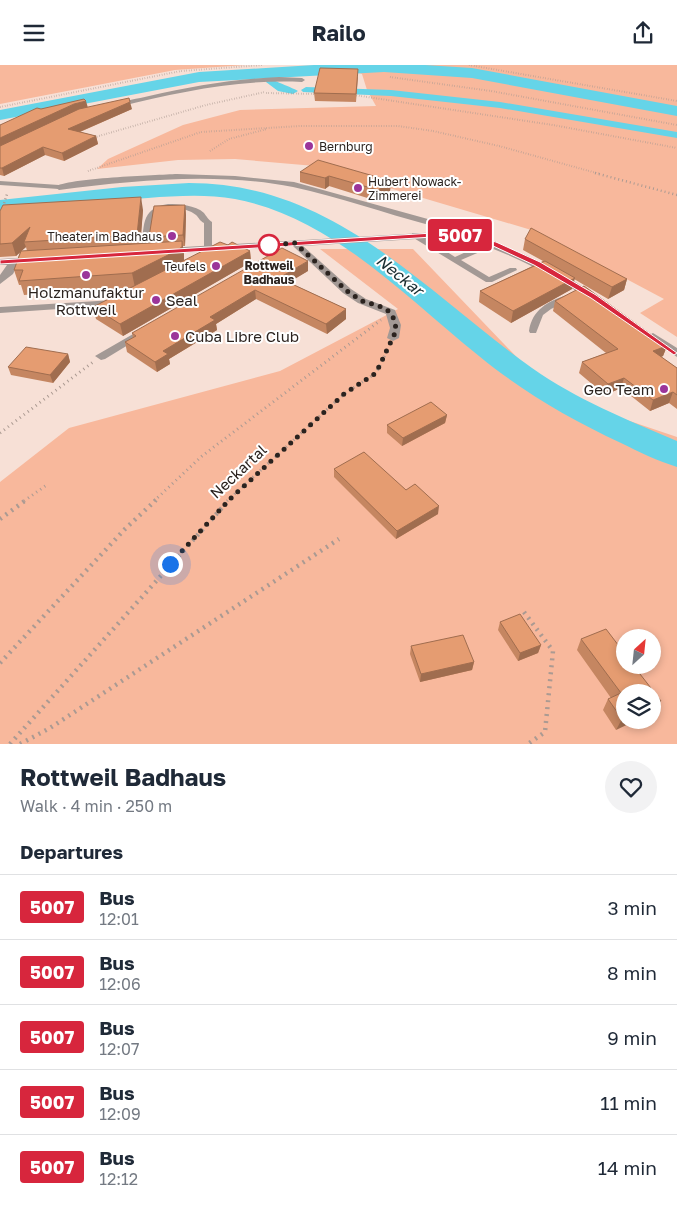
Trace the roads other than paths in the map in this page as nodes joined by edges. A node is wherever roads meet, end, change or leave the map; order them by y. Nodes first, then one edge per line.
1 (302, 80) dead end
2 (114, 106) edge
3 (0, 183) edge
4 (59, 187) joint
5 (449, 234) junction
6 (414, 235) junction
7 (295, 243) junction
8 (493, 243) junction
9 (282, 244) junction
10 (208, 249) junction
11 (140, 253) joint
12 (275, 254) edge
13 (42, 259) edge
14 (455, 260) junction
15 (14, 261) junction
16 (0, 262) edge
17 (191, 263) edge
18 (512, 270) dead end
19 (0, 281) edge
20 (583, 290) junction
21 (125, 298) edge
22 (601, 301) edge
23 (0, 310) edge
24 (159, 322) edge
25 (641, 327) edge
26 (533, 331) dead end
27 (393, 338) road end
28 (677, 353) edge
29 (101, 356) road end

1 - 2 lane
3 - 4 lane
4 - 5 street
5 - 6 street
5 - 8 street
6 - 7 street
6 - 14 lane
7 - 9 street
7 - 27 street
8 - 14 lane
8 - 20 street
9 - 10 street
9 - 12 street
10 - 11 street
10 - 11 lane
10 - 17 lane
13 - 15 street
14 - 18 lane
15 - 16 street
15 - 19 street
20 - 22 street
20 - 26 lane
21 - 23 lane
24 - 29 street
25 - 28 street

